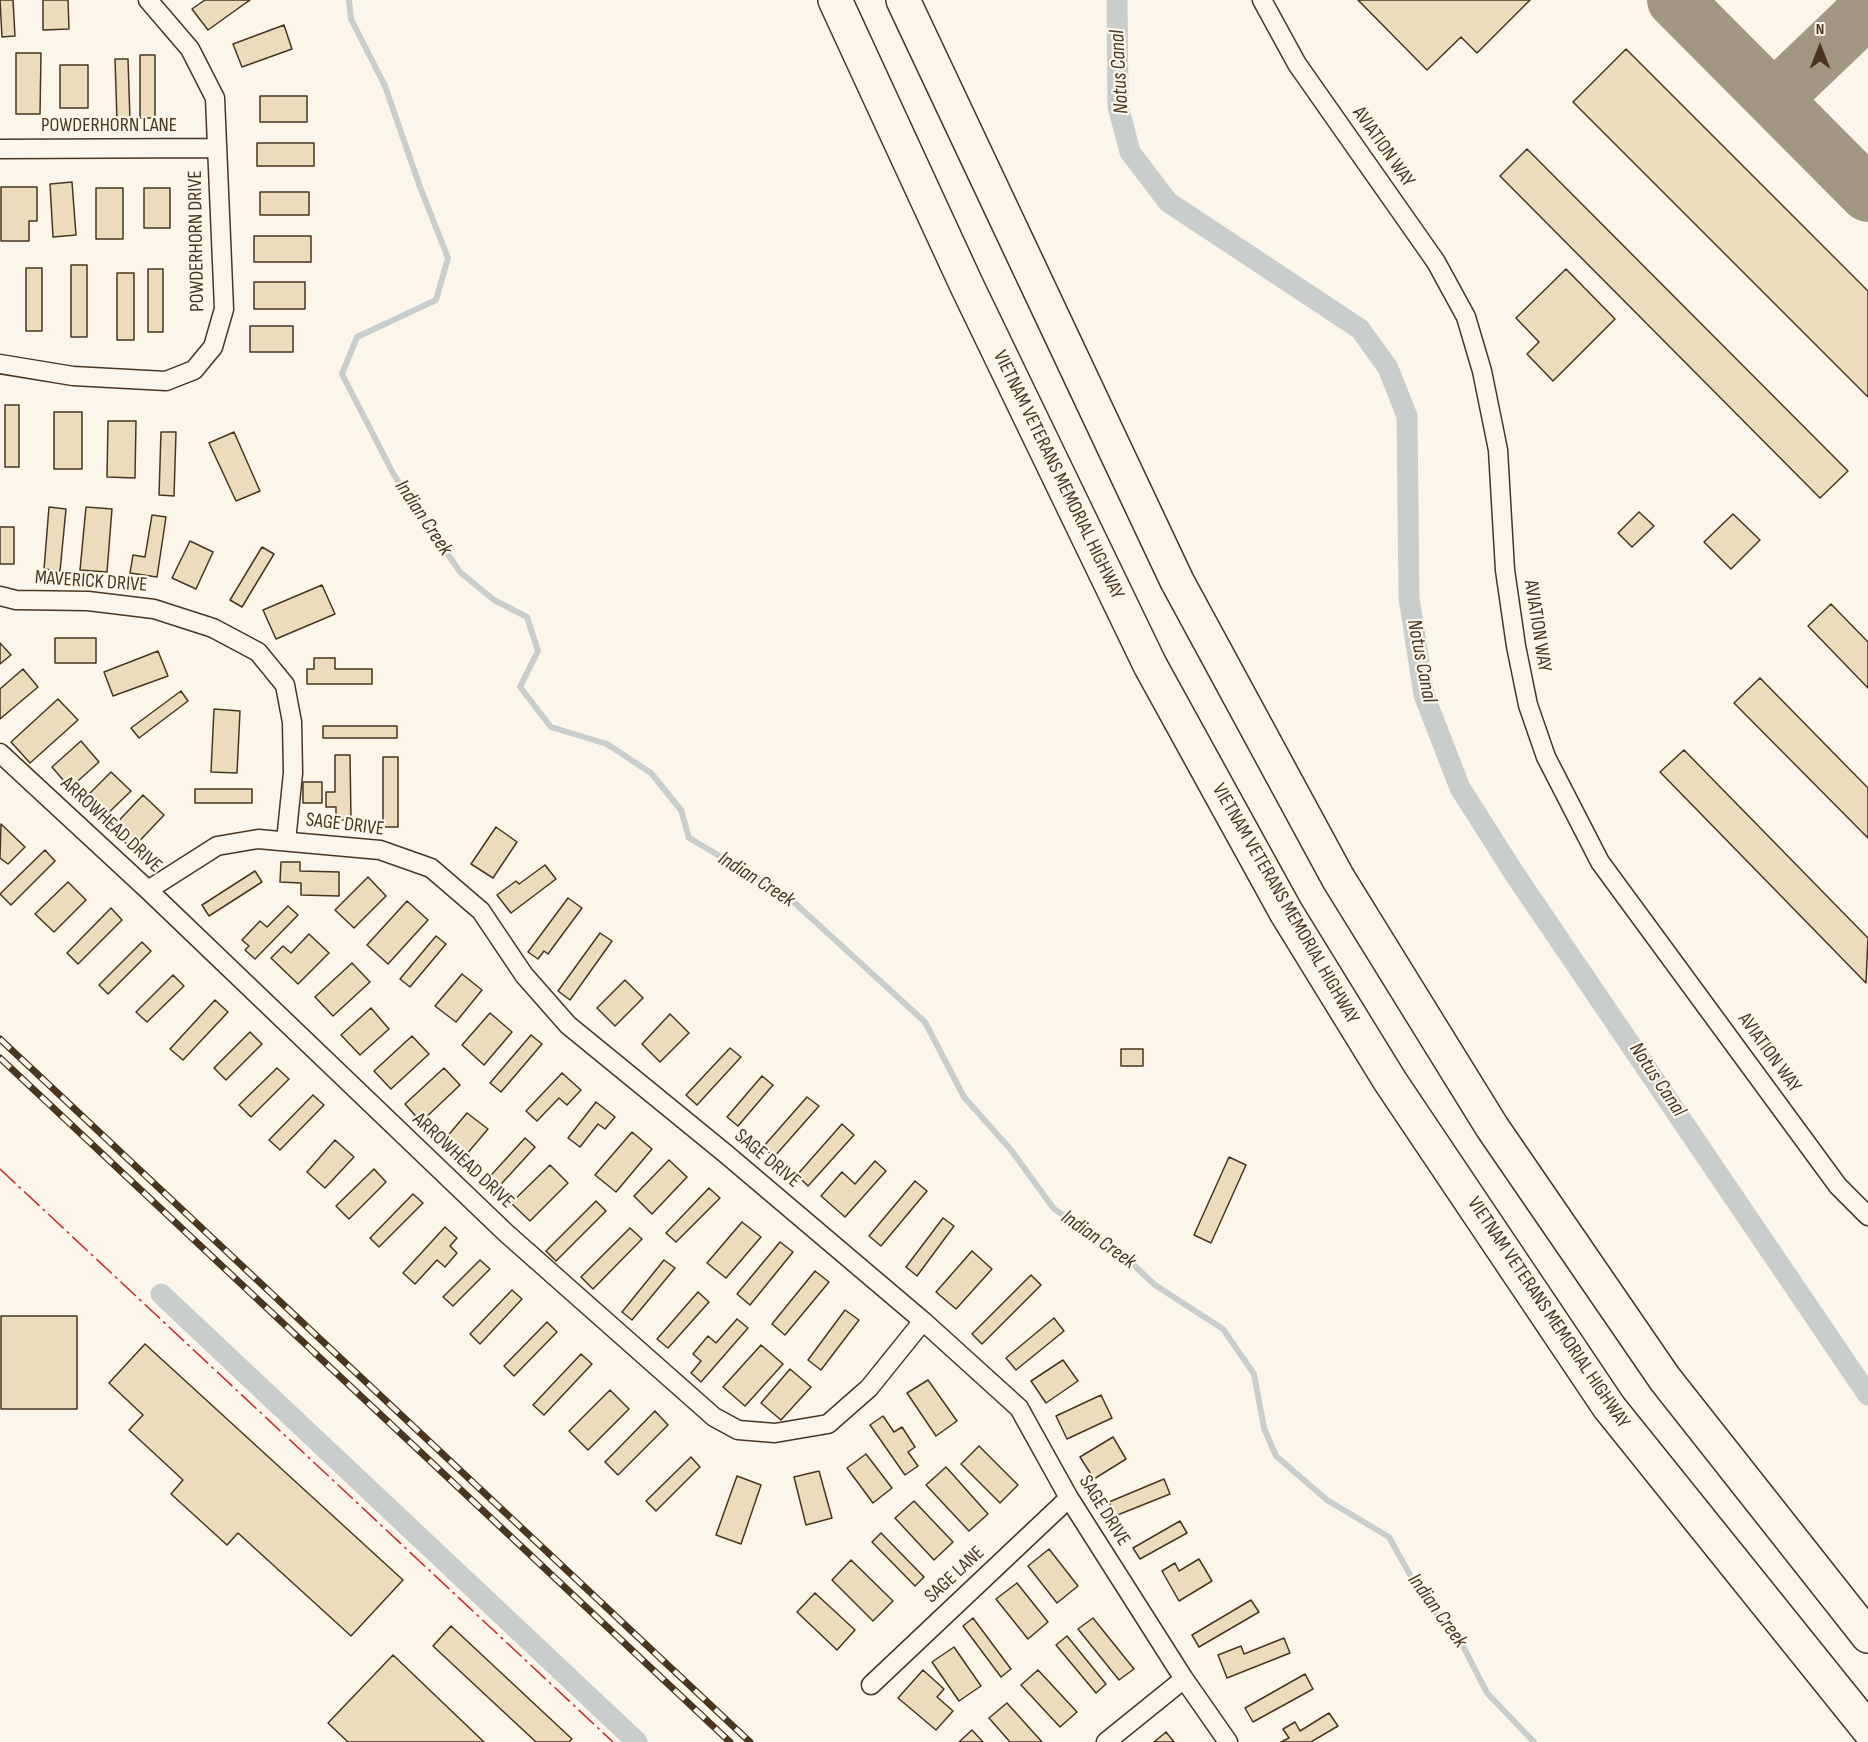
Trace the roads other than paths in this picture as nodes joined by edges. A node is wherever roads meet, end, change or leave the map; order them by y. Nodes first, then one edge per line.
1 (148, 0) edge
2 (835, 0) edge
3 (903, 0) edge
4 (1262, 0) edge
5 (217, 148) junction
6 (0, 149) edge
7 (0, 364) edge
8 (0, 596) edge
9 (0, 753) edge
10 (286, 841) junction
11 (148, 890) junction
12 (1868, 1216) edge
13 (922, 1322) junction
14 (1069, 1498) junction
15 (1868, 1636) edge
16 (1184, 1679) junction
17 (871, 1685) dead end
18 (1868, 1729) edge
19 (1106, 1742) edge
20 (1228, 1742) edge

1 - 5 street, POWDERHORN DRIVE
2 - 18 highway, VIETNAM VETERANS MEMORIAL HIGHWAY
3 - 15 highway
4 - 12 street, AVIATION WAY
5 - 6 street, POWDERHORN LANE
5 - 7 street, POWDERHORN DRIVE
8 - 10 street, MAVERICK DRIVE
9 - 11 street, ARROWHEAD DRIVE
10 - 11 street, SAGE DRIVE
10 - 13 street, SAGE DRIVE
11 - 13 street, ARROWHEAD DRIVE
13 - 14 street, SAGE DRIVE
14 - 16 street, SAGE DRIVE
14 - 17 street, SAGE LANE
16 - 19 street
16 - 20 street, SAGE DRIVE

